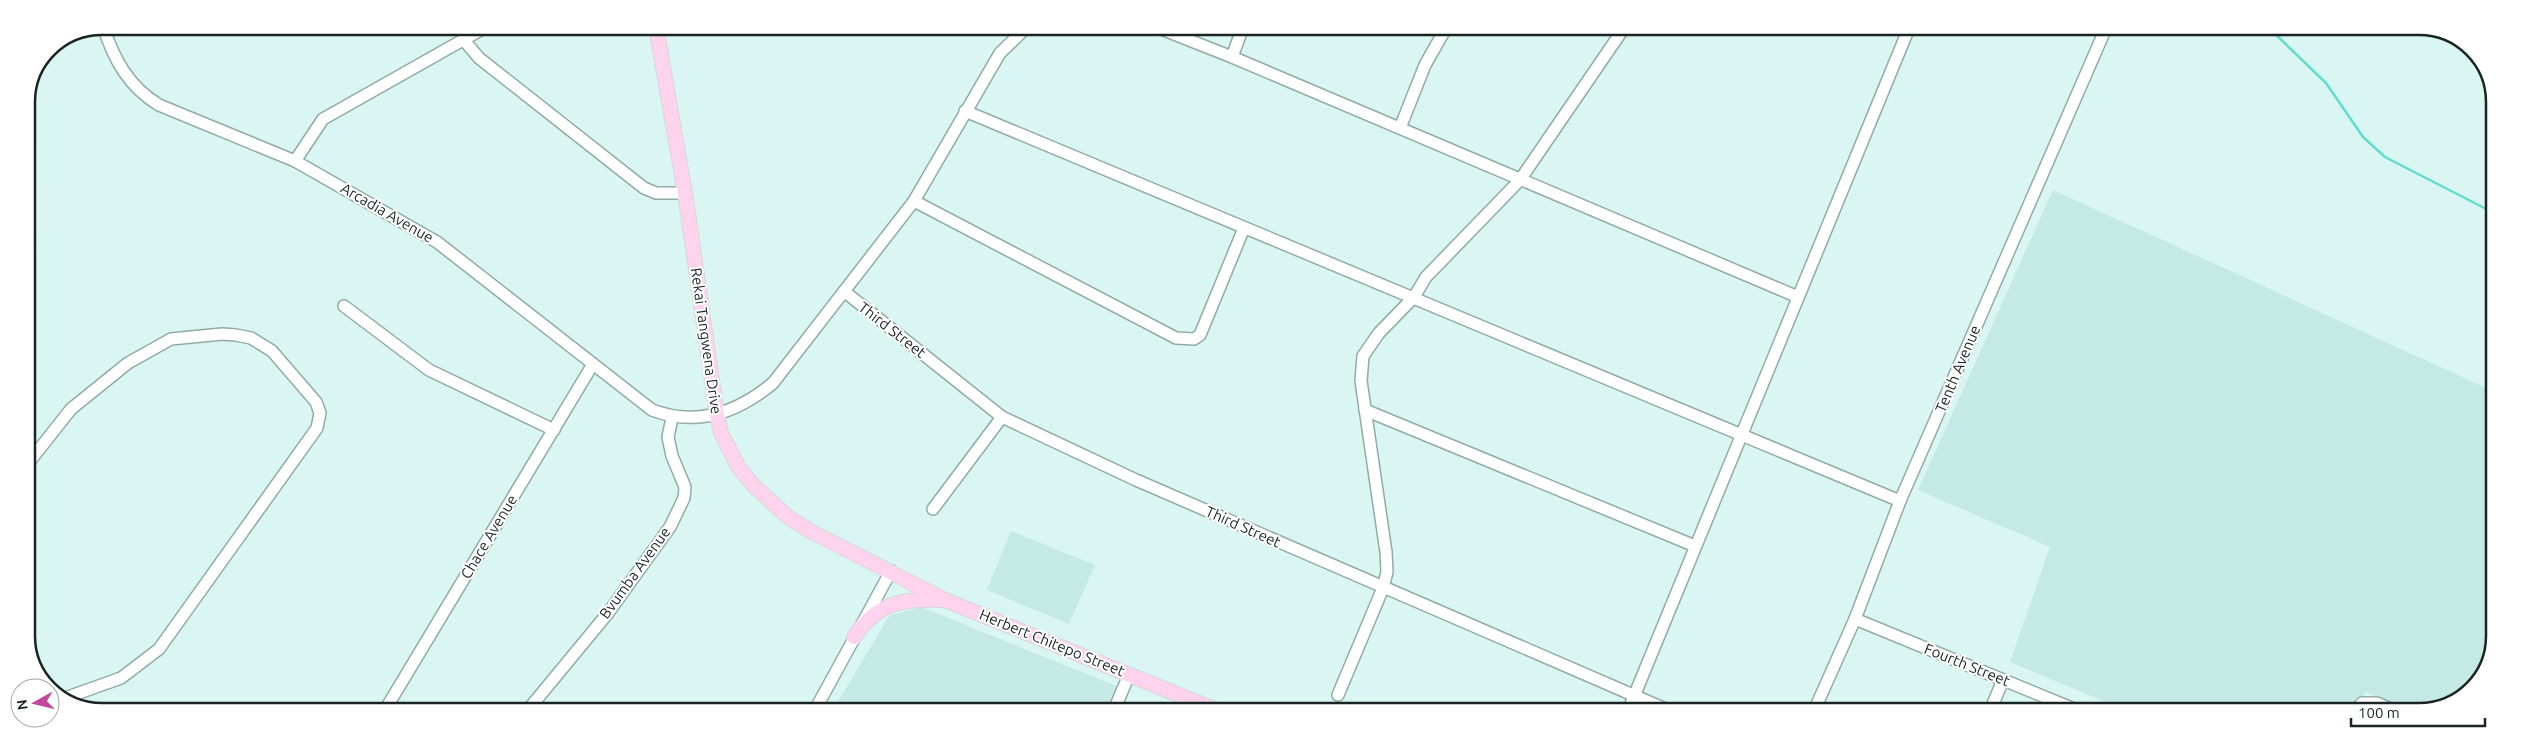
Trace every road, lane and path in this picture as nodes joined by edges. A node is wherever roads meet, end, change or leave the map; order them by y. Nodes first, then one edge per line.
1 (107, 35) edge
2 (471, 35) edge
3 (657, 35) edge
4 (1019, 35) edge
5 (1176, 35) edge
6 (1240, 35) edge
7 (1442, 35) edge
8 (1619, 35) edge
9 (1906, 35) edge
10 (2103, 35) edge
11 (463, 39) junction
12 (1232, 57) junction
13 (965, 111) junction
14 (1400, 128) junction
15 (295, 161) junction
16 (1520, 180) junction
17 (685, 193) junction
18 (914, 201) junction
19 (1244, 228) junction
20 (845, 292) junction
21 (1414, 297) junction
22 (1798, 297) junction
23 (344, 306) dead end
24 (593, 364) junction
25 (1365, 410) junction
26 (717, 415) junction
27 (1002, 417) junction
28 (672, 418) junction
29 (554, 430) junction
30 (1741, 435) junction
31 (35, 455) edge
32 (1900, 501) junction
33 (933, 509) dead end
34 (1695, 546) junction
35 (890, 571) junction
36 (1383, 588) junction
37 (945, 600) junction
38 (1854, 618) junction
39 (854, 637) junction
40 (1129, 675) junction
41 (2003, 680) junction
42 (1338, 695) dead end
43 (71, 696) edge
44 (1635, 696) junction
45 (389, 703) edge
46 (534, 703) edge
47 (820, 703) edge
48 (1117, 703) edge
49 (1198, 703) edge
50 (1632, 703) edge
51 (1651, 703) edge
52 (1817, 703) edge
53 (1993, 703) edge
54 (2060, 703) edge

1 - 15 street, Arcadia Avenue
2 - 11 street
3 - 17 main road, Rekai Tangwena Drive
4 - 13 street
5 - 12 street
6 - 12 street
7 - 14 street
8 - 16 street
9 - 22 street
10 - 32 street, Tenth Avenue
11 - 15 street
11 - 17 street
12 - 14 street
13 - 18 street
13 - 19 street
14 - 16 street
15 - 24 street, Arcadia Avenue
16 - 21 street
16 - 22 street
17 - 26 main road, Rekai Tangwena Drive
18 - 19 street
18 - 20 street
19 - 21 street
20 - 26 street
20 - 27 street, Third Street
21 - 25 street
21 - 30 street
22 - 30 street
23 - 29 street
24 - 28 street, Arcadia Avenue
24 - 29 street, Chace Avenue
25 - 34 street
25 - 36 street
26 - 28 street
26 - 35 main road, Rekai Tangwena Drive
27 - 33 street
27 - 36 street, Third Street
28 - 46 street, Bvumba Avenue
29 - 45 street, Chace Avenue
30 - 32 street
30 - 34 street
31 - 43 street
32 - 38 street, Tenth Avenue
34 - 44 street
35 - 37 main road, Herbert Chitepo Street
35 - 39 street
36 - 42 street
36 - 44 street, Third Street
37 - 39 main road
37 - 40 main road, Herbert Chitepo Street
38 - 41 street, Fourth Street
38 - 52 street, Tenth Avenue
39 - 47 street
40 - 48 street
40 - 49 main road, Herbert Chitepo Street
41 - 53 street
41 - 54 street, Fourth Street
44 - 50 street
44 - 51 street, Third Street

